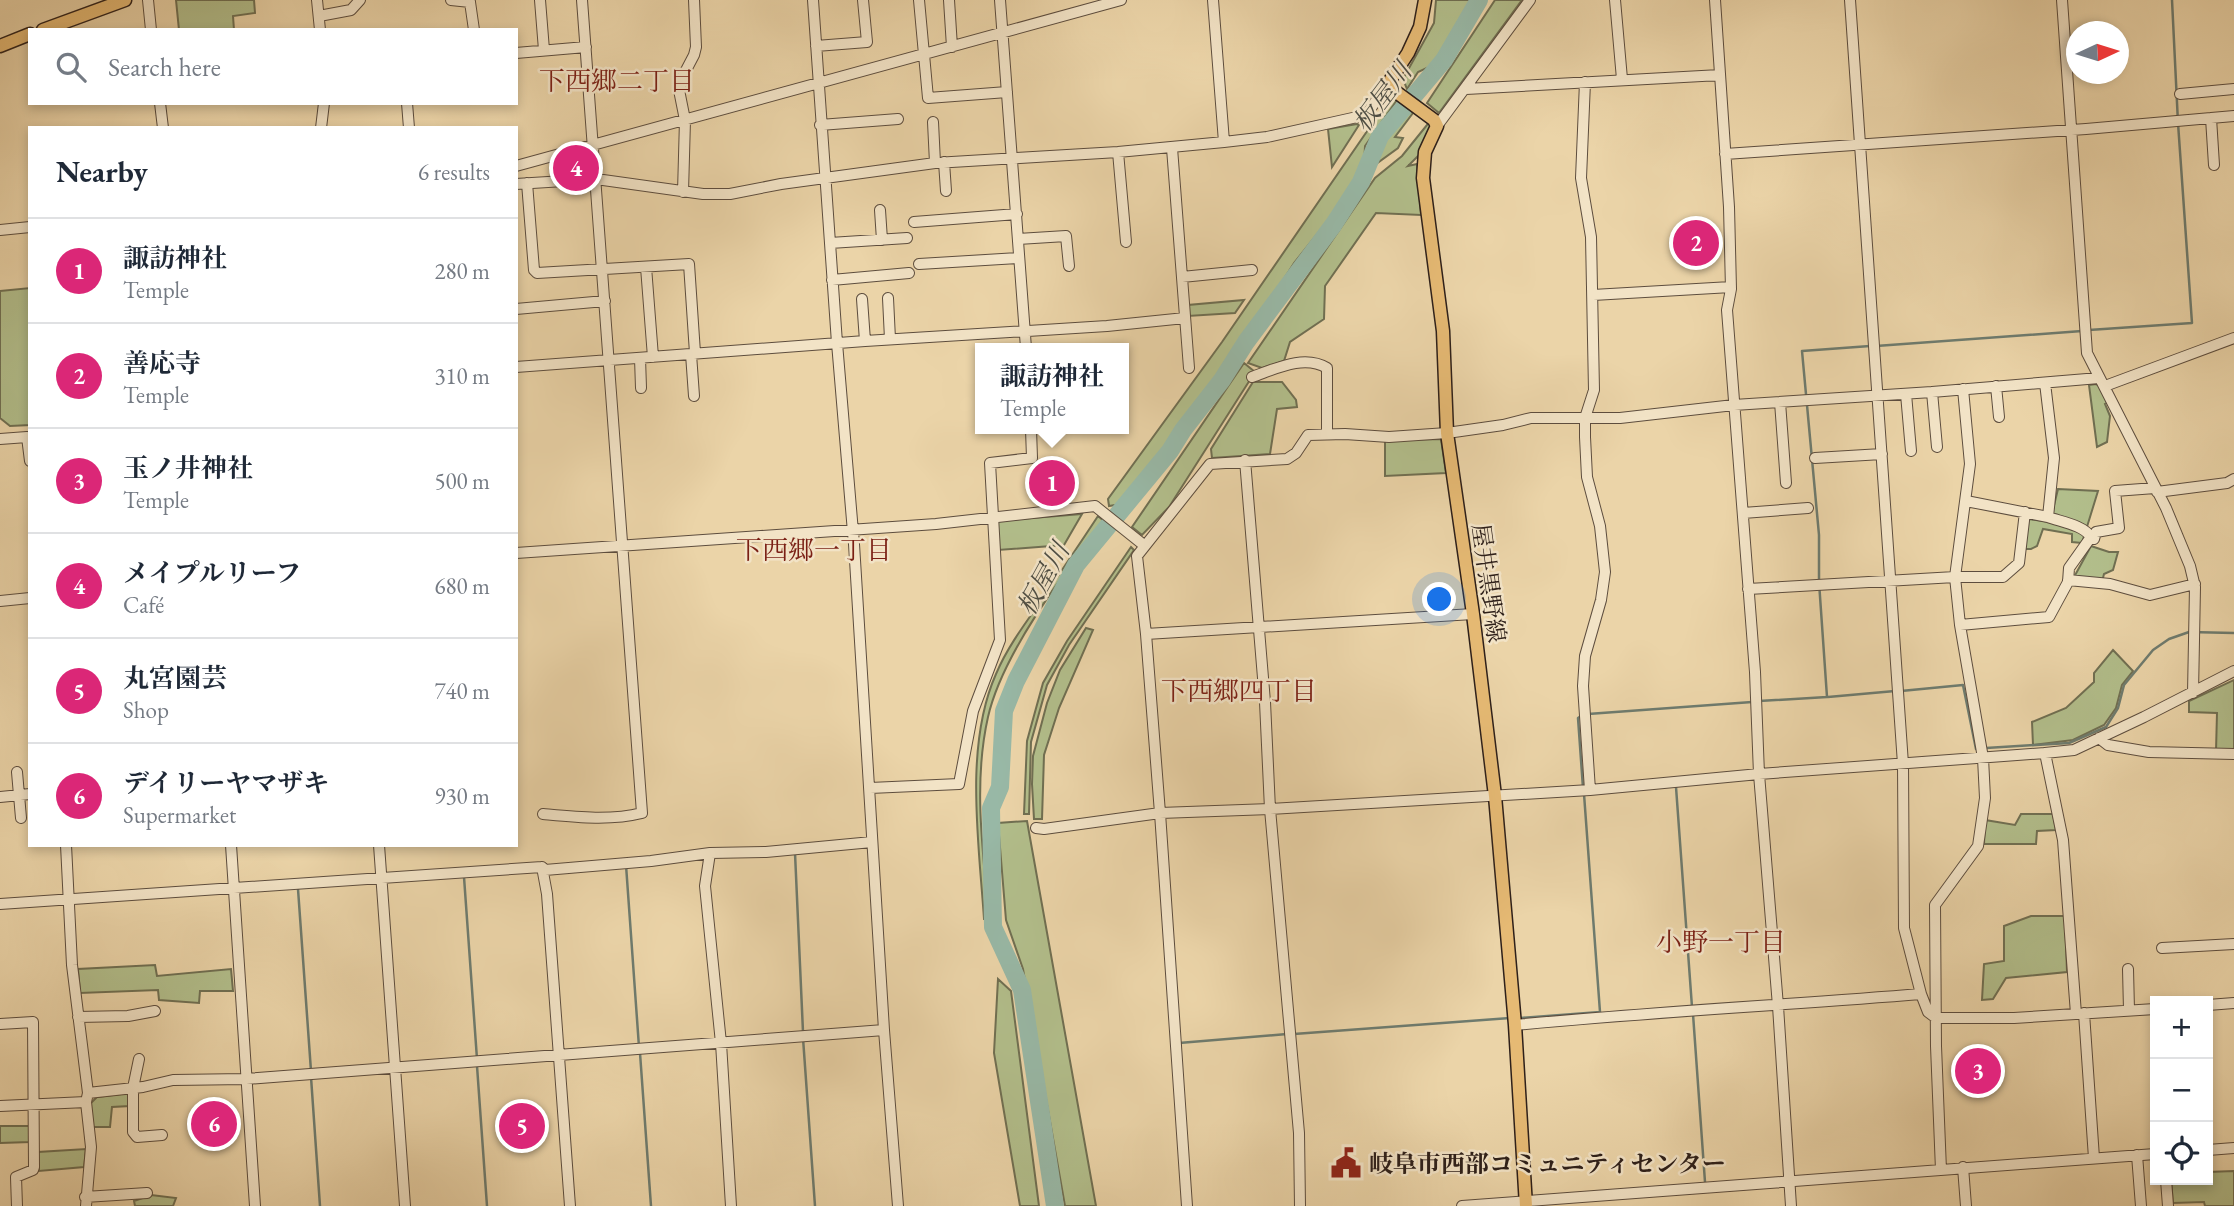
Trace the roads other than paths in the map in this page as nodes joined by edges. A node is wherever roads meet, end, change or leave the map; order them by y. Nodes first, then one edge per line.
1 (125, 0) edge
2 (148, 0) edge
3 (317, 0) edge
4 (360, 0) edge
5 (451, 0) edge
6 (540, 0) edge
7 (582, 0) edge
8 (694, 0) edge
9 (813, 0) edge
10 (863, 0) edge
11 (919, 0) edge
12 (948, 0) edge
13 (1000, 0) edge
14 (1121, 0) edge
15 (1213, 0) edge
16 (1425, 0) edge
17 (1530, 0) edge
18 (1615, 0) edge
19 (1715, 0) edge
20 (1850, 0) edge
21 (2062, 0) edge
22 (318, 16) junction
23 (48, 28) edge
24 (151, 28) edge
25 (320, 28) edge
26 (474, 28) edge
27 (1002, 33) junction
28 (28, 35) edge
29 (0, 46) edge
30 (816, 46) junction
31 (586, 47) junction
32 (952, 47) junction
33 (544, 50) junction
34 (518, 53) edge
35 (923, 55) junction
36 (1720, 75) junction
37 (1622, 79) junction
38 (1585, 82) junction
39 (819, 84) junction
40 (1391, 87) junction
41 (1466, 89) junction
42 (2234, 89) edge
43 (1007, 92) junction
44 (2180, 93) dead end
45 (160, 105) edge
46 (324, 105) edge
47 (407, 105) edge
48 (2234, 116) edge
49 (2211, 118) junction
50 (898, 119) dead end
51 (685, 120) junction
52 (933, 122) dead end
53 (1436, 122) junction
54 (820, 125) junction
55 (163, 126) edge
56 (321, 126) edge
57 (409, 126) edge
58 (2071, 130) junction
59 (1223, 142) junction
60 (1860, 144) junction
61 (593, 145) junction
62 (1172, 148) junction
63 (1118, 152) junction
64 (1725, 154) junction
65 (1013, 159) junction
66 (939, 163) junction
67 (518, 165) edge
68 (2214, 165) dead end
69 (827, 178) junction
70 (596, 179) junction
71 (522, 184) edge
72 (946, 191) dead end
73 (684, 192) junction
74 (880, 210) dead end
75 (1017, 214) junction
76 (914, 222) dead end
77 (28, 227) edge
78 (0, 230) edge
79 (907, 238) dead end
80 (1018, 239) junction
81 (882, 240) junction
82 (1126, 242) dead end
83 (830, 243) junction
84 (1019, 258) junction
85 (919, 264) dead end
86 (1069, 266) dead end
87 (646, 267) junction
88 (603, 269) junction
89 (1252, 271) dead end
90 (909, 273) dead end
91 (1182, 277) junction
92 (832, 280) junction
93 (1731, 287) junction
94 (1593, 295) junction
95 (888, 298) dead end
96 (862, 299) dead end
97 (605, 301) junction
98 (518, 309) edge
99 (1185, 318) junction
100 (1025, 330) junction
101 (2234, 338) edge
102 (890, 339) junction
103 (865, 341) junction
104 (837, 343) junction
105 (1026, 343) edge
106 (693, 354) junction
107 (653, 357) junction
108 (640, 358) junction
109 (610, 361) junction
110 (518, 367) edge
111 (1189, 368) dead end
112 (1252, 377) dead end
113 (2102, 382) junction
114 (2045, 383) junction
115 (1996, 386) junction
116 (641, 388) dead end
117 (1963, 389) junction
118 (1931, 392) junction
119 (1906, 394) junction
120 (1878, 395) junction
121 (694, 396) dead end
122 (1780, 402) junction
123 (1734, 405) junction
124 (1999, 417) dead end
125 (1585, 418) junction
126 (1328, 433) junction
127 (1447, 433) junction
128 (1031, 434) edge
129 (0, 439) edge
130 (28, 445) edge
131 (1937, 447) dead end
132 (1911, 451) dead end
133 (1882, 454) junction
134 (1815, 458) dead end
135 (1245, 460) junction
136 (2234, 479) edge
137 (1786, 483) dead end
138 (2156, 490) junction
139 (1966, 501) junction
140 (1808, 508) dead end
141 (2025, 512) junction
142 (1743, 513) junction
143 (2048, 517) junction
144 (992, 518) junction
145 (852, 530) junction
146 (2091, 537) junction
147 (1142, 544) junction
148 (622, 547) junction
149 (518, 553) edge
150 (1955, 577) junction
151 (2068, 580) junction
152 (1891, 581) junction
153 (2195, 584) junction
154 (1748, 589) junction
155 (28, 598) edge
156 (0, 601) edge
157 (1473, 614) junction
158 (1961, 625) junction
159 (1259, 626) junction
160 (1146, 634) junction
161 (2234, 671) edge
162 (2193, 693) junction
163 (2099, 738) junction
164 (2045, 753) junction
165 (2234, 754) edge
166 (1983, 758) junction
167 (1903, 764) junction
168 (17, 772) dead end
169 (1759, 774) junction
170 (870, 788) junction
171 (1590, 790) junction
172 (24, 794) edge
173 (1494, 796) junction
174 (0, 797) edge
175 (1270, 809) junction
176 (1160, 813) junction
177 (543, 814) dead end
178 (21, 818) dead end
179 (1037, 828) dead end
180 (872, 842) junction
181 (66, 847) edge
182 (232, 847) edge
183 (379, 847) edge
184 (710, 853) junction
185 (542, 867) junction
186 (381, 878) junction
187 (234, 888) junction
188 (70, 900) junction
189 (0, 904) edge
190 (2234, 944) edge
191 (2162, 948) dead end
192 (2128, 969) dead end
193 (1921, 994) junction
194 (2234, 1003) edge
195 (2213, 1005) edge
196 (1778, 1006) junction
197 (2150, 1009) edge
198 (2129, 1010) junction
199 (155, 1011) dead end
200 (2080, 1014) junction
201 (78, 1017) junction
202 (1936, 1018) junction
203 (0, 1024) edge
204 (1515, 1025) junction
205 (884, 1030) junction
206 (721, 1043) junction
207 (559, 1056) junction
208 (139, 1059) dead end
209 (395, 1066) junction
210 (246, 1079) junction
211 (133, 1088) junction
212 (87, 1097) junction
213 (32, 1104) junction
214 (0, 1106) edge
215 (162, 1135) dead end
216 (2234, 1148) edge
217 (2213, 1150) edge
218 (2150, 1154) edge
219 (2137, 1155) junction
220 (2094, 1158) junction
221 (1963, 1167) junction
222 (1941, 1171) junction
223 (1789, 1182) junction
224 (2166, 1185) edge
225 (147, 1193) dead end
226 (85, 1202) edge
227 (1525, 1203) edge
228 (17, 1206) edge
229 (255, 1206) edge
230 (405, 1206) edge
231 (569, 1206) edge
232 (731, 1206) edge
233 (898, 1206) edge
234 (1187, 1206) edge
235 (1300, 1206) edge
236 (1462, 1206) edge
237 (1791, 1206) edge
238 (1966, 1206) edge
239 (2141, 1206) edge
240 (2168, 1206) edge

1 - 23 main road
2 - 24 street
3 - 22 street
4 - 22 street
5 - 26 street
6 - 33 street
7 - 31 street
8 - 51 street
9 - 30 street
10 - 30 street
11 - 35 street
12 - 32 street
13 - 27 street
14 - 27 street
15 - 59 street
16 - 40 main road
17 - 41 street
18 - 37 street
19 - 36 street
20 - 60 street
21 - 58 street
22 - 25 street
27 - 32 street
27 - 43 street
28 - 29 main road
30 - 39 street
31 - 33 street
31 - 61 street
32 - 35 street
33 - 34 street
35 - 39 street
35 - 43 street
36 - 37 street
36 - 64 street
37 - 38 street
38 - 41 street
38 - 94 street
39 - 51 street
39 - 54 street
40 - 53 main road
40 - 59 street
41 - 53 street
42 - 44 street
43 - 65 street
45 - 55 street
46 - 56 street
47 - 57 street
48 - 49 street
49 - 58 street
49 - 68 street
50 - 54 street
51 - 61 street
51 - 73 street
52 - 66 street
53 - 127 main road, 屋井黒野線
54 - 69 street
58 - 60 street
58 - 113 street
59 - 62 street
60 - 64 street
60 - 120 street
61 - 67 street
61 - 70 street
62 - 63 street
62 - 91 street
63 - 65 street
63 - 82 street
64 - 93 street
65 - 66 street
65 - 75 street
66 - 69 street
66 - 72 street
69 - 73 street
69 - 83 street
70 - 71 street
70 - 73 street
70 - 88 street
71 - 88 street
74 - 81 street
75 - 76 street
75 - 80 street
77 - 78 street
79 - 81 street
80 - 84 street
80 - 86 street
81 - 83 street
83 - 92 street
84 - 85 street
84 - 100 street
87 - 88 street
87 - 106 street
87 - 107 street
88 - 97 street
89 - 91 street
90 - 92 street
91 - 99 street
92 - 104 street
93 - 94 street
93 - 123 street
94 - 125 street
95 - 102 street
96 - 103 street
97 - 98 street
97 - 109 street
99 - 100 street
99 - 111 street
100 - 102 street
100 - 105 street
101 - 113 street
102 - 103 street
103 - 104 street
104 - 106 street
104 - 145 street
106 - 107 street
106 - 121 street
107 - 108 street
108 - 109 street
108 - 116 street
109 - 110 street
109 - 148 street
112 - 126 street
113 - 114 street
113 - 138 street
114 - 115 street
114 - 143 street
115 - 117 street
115 - 124 street
117 - 118 street
117 - 139 street
118 - 119 street
118 - 131 street
119 - 120 street
119 - 132 street
120 - 122 street
120 - 133 street
122 - 123 street
122 - 137 street
123 - 125 street
123 - 142 street
125 - 127 street
125 - 171 street
126 - 127 street
126 - 135 street
127 - 157 main road, 屋井黒野線
128 - 144 street
129 - 130 street
133 - 134 street
133 - 152 street
135 - 147 street
135 - 159 street
136 - 138 street
138 - 146 street
138 - 153 street
139 - 141 street
139 - 150 street
140 - 142 street
141 - 143 street
141 - 150 street
142 - 154 street
143 - 146 street
144 - 145 street
144 - 147 street
144 - 170 street
145 - 148 street
145 - 170 street
146 - 151 street
147 - 160 street
148 - 149 street
148 - 177 street
150 - 152 street
150 - 158 street
151 - 153 street
151 - 158 street
152 - 154 street
152 - 167 street
153 - 162 street
154 - 169 street
155 - 156 street
157 - 159 street
157 - 173 main road, 屋井黒野線
158 - 166 street
159 - 160 street
159 - 175 street
160 - 176 street
161 - 162 street
162 - 163 street
163 - 164 street
163 - 165 street
164 - 166 street
164 - 200 street
166 - 167 street
166 - 202 street
167 - 169 street
167 - 193 street
168 - 172 street
169 - 171 street
169 - 196 street
170 - 180 street
171 - 173 street
172 - 174 street
172 - 178 street
173 - 175 street
173 - 204 main road, 屋井黒野線
175 - 176 street
175 - 235 street
176 - 179 street
176 - 234 street
180 - 184 street
180 - 205 street
181 - 188 street
182 - 187 street
183 - 186 street
184 - 185 street
184 - 206 street
185 - 186 street
185 - 207 street
186 - 187 street
186 - 209 street
187 - 188 street
187 - 210 street
188 - 189 street
188 - 201 street
190 - 191 street
192 - 198 street
193 - 196 street
193 - 202 street
194 - 195 street
196 - 204 street
196 - 223 street
197 - 198 street
198 - 200 street
199 - 201 street
200 - 202 street
200 - 220 street
201 - 212 street
202 - 222 street
203 - 213 street
204 - 227 main road, 屋井黒野線
205 - 206 street
205 - 233 street
206 - 207 street
206 - 232 street
207 - 209 street
207 - 231 street
208 - 211 street
209 - 210 street
209 - 230 street
210 - 211 street
210 - 229 street
211 - 212 street
211 - 215 street
212 - 213 street
212 - 226 street
213 - 214 street
213 - 228 street
216 - 217 street
218 - 219 street
219 - 220 street
219 - 239 street
220 - 221 street
221 - 222 street
221 - 238 street
222 - 223 street
223 - 227 street
223 - 237 street
224 - 240 street
225 - 226 street
227 - 236 street

